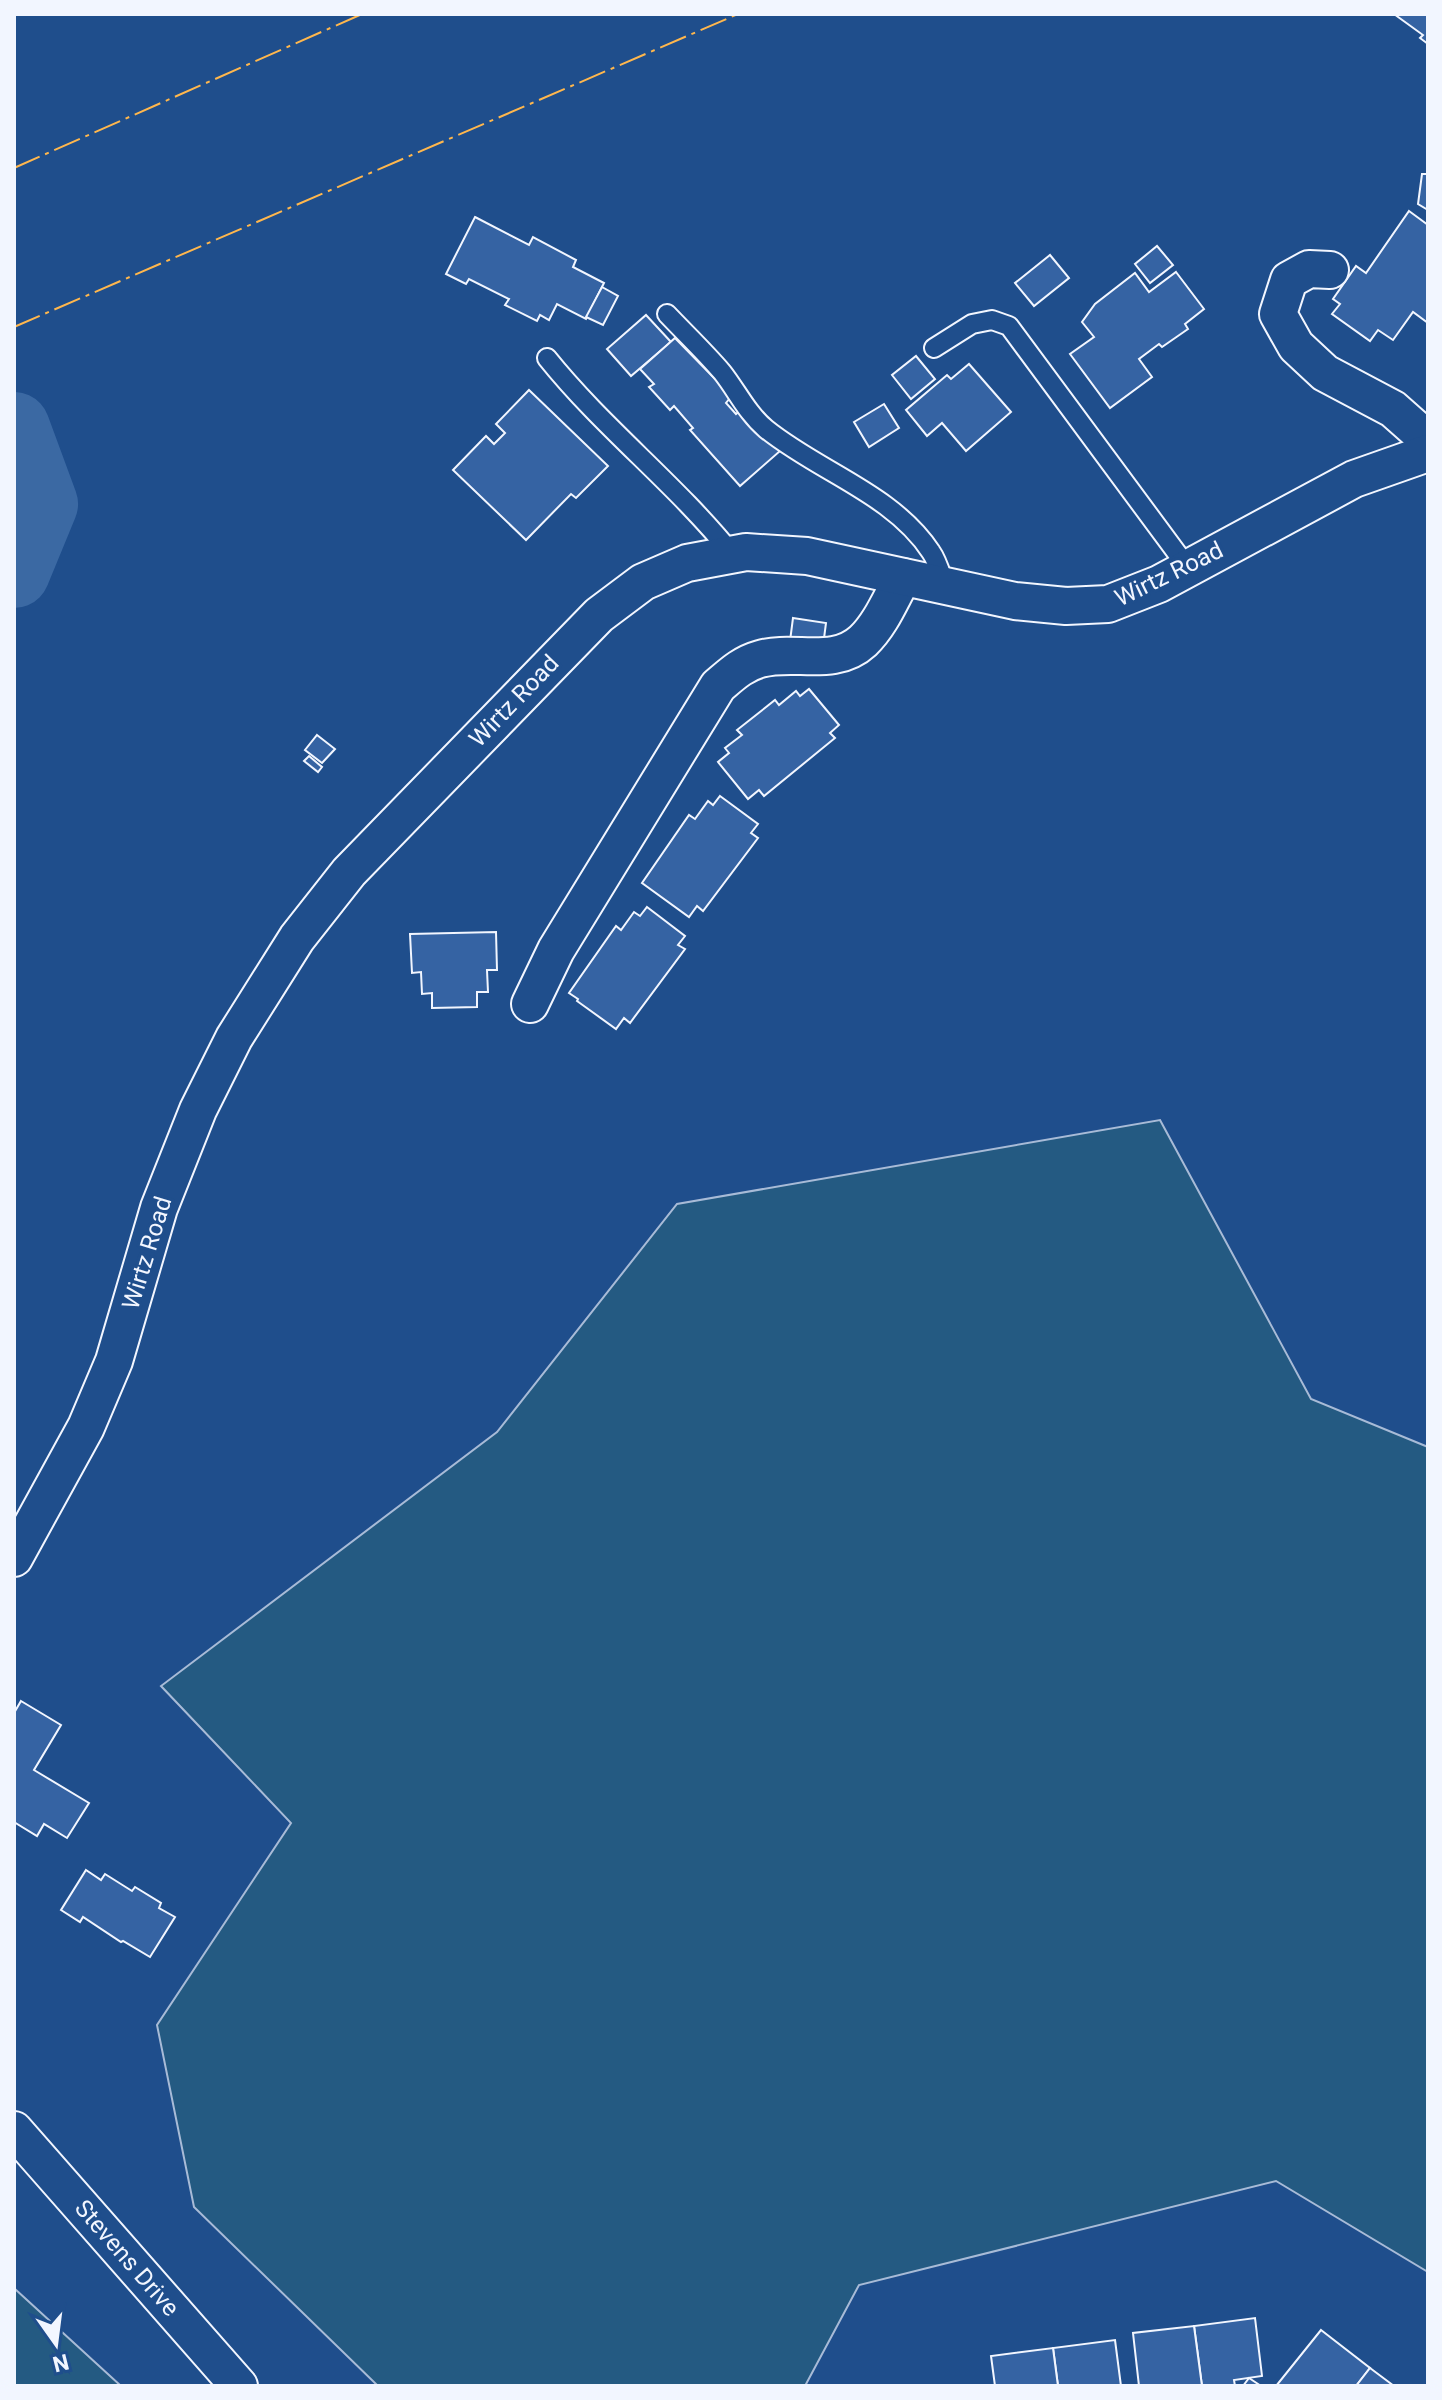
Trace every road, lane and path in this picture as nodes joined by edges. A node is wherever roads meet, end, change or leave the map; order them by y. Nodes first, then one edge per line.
1 (1330, 270) dead end
2 (667, 314) dead end
3 (934, 348) dead end
4 (547, 358) dead end
5 (1428, 440) edge
6 (1428, 453) edge
7 (733, 555) junction
8 (1188, 568) junction
9 (903, 577) junction
10 (945, 586) junction
11 (530, 1004) dead end
12 (14, 1558) edge
13 (14, 2130) edge
14 (239, 2386) edge

1 - 5 street
2 - 10 lane
3 - 8 lane
4 - 7 lane
6 - 8 street, Wirtz Road
7 - 9 street, Wirtz Road
7 - 12 street, Wirtz Road
8 - 10 street, Wirtz Road
9 - 10 street, Wirtz Road
9 - 11 street
13 - 14 street, Stevens Drive

